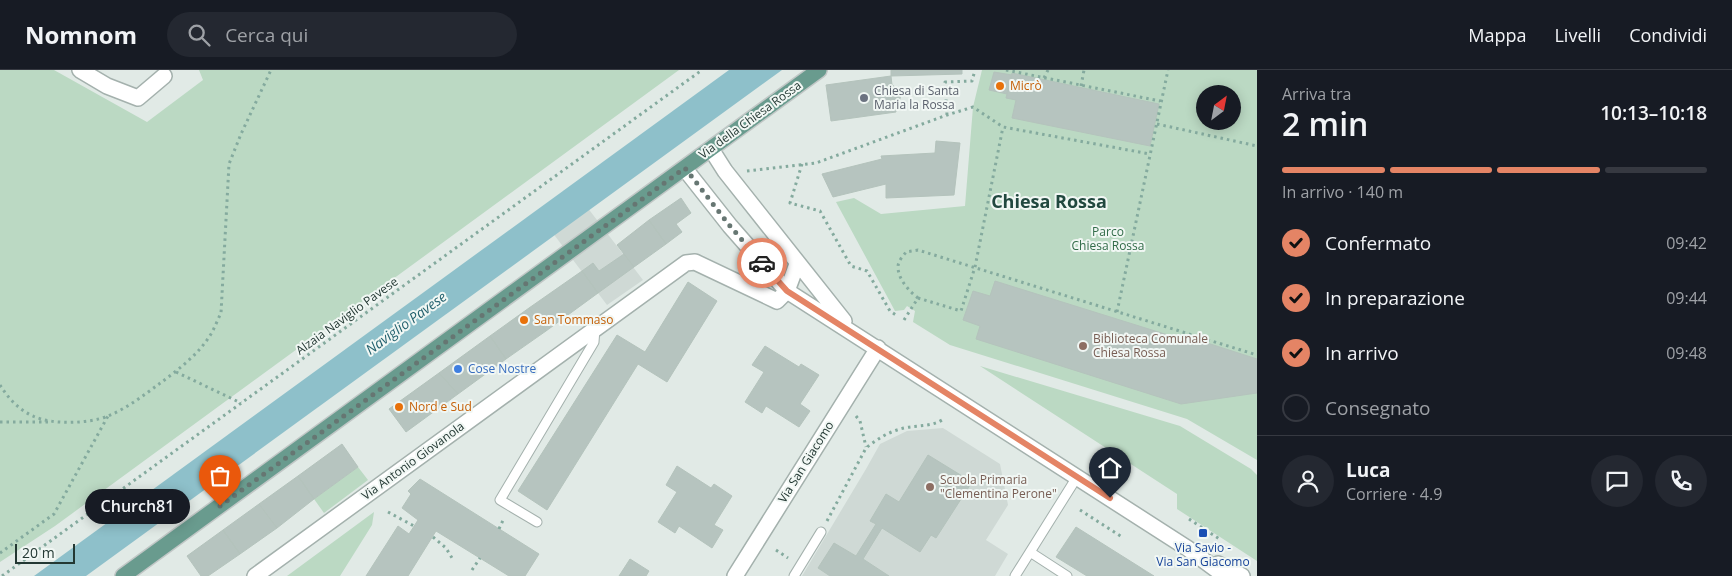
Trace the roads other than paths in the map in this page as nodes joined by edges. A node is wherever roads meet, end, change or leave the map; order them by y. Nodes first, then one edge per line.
1 (80, 70) edge
2 (819, 70) edge
3 (164, 76) dead end
4 (711, 149) junction
5 (685, 168) junction
6 (797, 264) junction
7 (787, 291) junction
8 (595, 328) junction
9 (852, 332) junction
10 (878, 348) junction
11 (1077, 477) junction
12 (536, 522) dead end
13 (820, 532) road end
14 (1188, 548) junction
15 (1030, 552) junction
16 (123, 576) edge
17 (255, 576) edge
18 (734, 576) edge
19 (794, 576) edge
20 (1015, 576) edge
21 (1066, 576) edge
22 (1225, 576) edge
23 (1242, 576) edge

1 - 3 street
2 - 4 main road, Via della Chiesa Rossa
4 - 5 main road, Via della Chiesa Rossa
4 - 6 street
5 - 7 street
5 - 16 main road, Via della Chiesa Rossa
6 - 7 street
6 - 9 street
7 - 8 street, Via Antonio Giovanola
7 - 9 street
8 - 12 lane
8 - 17 street, Via Antonio Giovanola
9 - 10 street
10 - 11 street
10 - 18 street, Via San Giacomo
11 - 14 street
11 - 15 lane
13 - 19 lane
14 - 22 street
14 - 23 street
15 - 20 lane
15 - 21 lane

